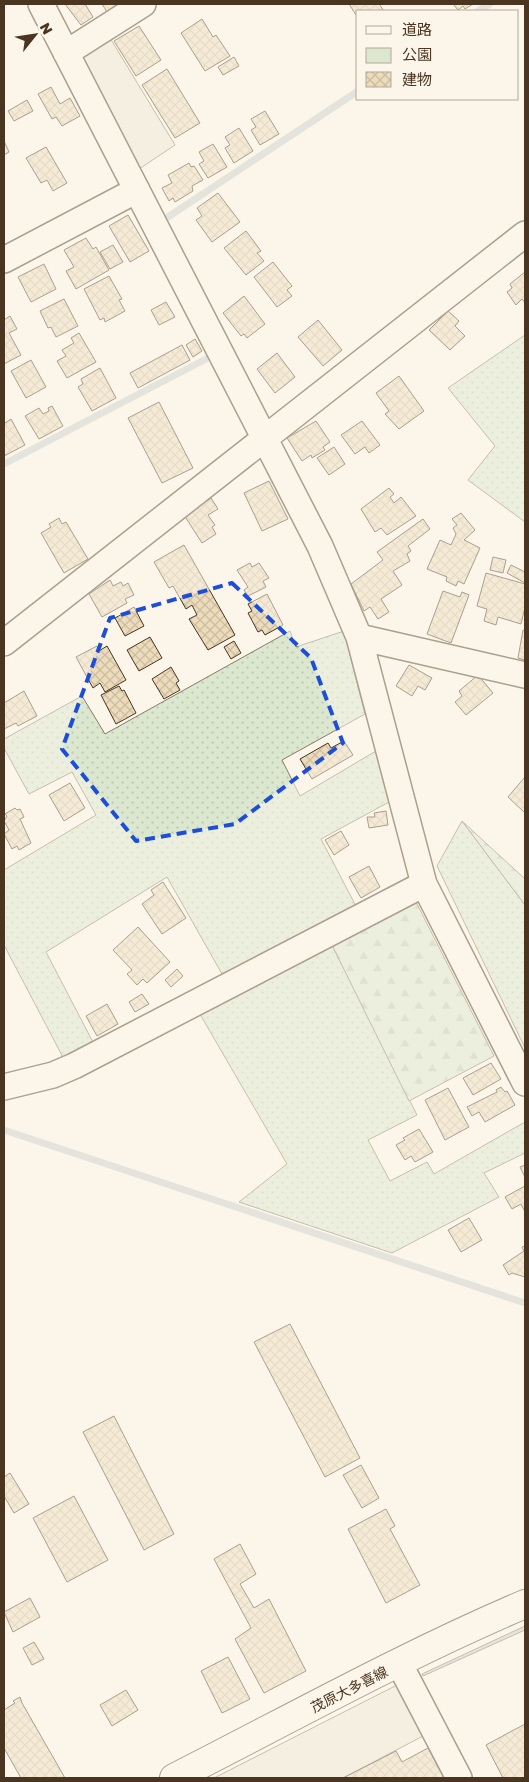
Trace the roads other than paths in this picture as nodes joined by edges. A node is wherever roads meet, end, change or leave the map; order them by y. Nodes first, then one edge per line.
1 (41, 4) edge
2 (143, 4) edge
3 (66, 53) junction
4 (137, 190) junction
5 (525, 234) edge
6 (4, 260) edge
7 (264, 440) junction
8 (359, 637) junction
9 (4, 644) edge
10 (525, 675) edge
11 (424, 884) junction
12 (525, 1083) edge
13 (4, 1087) edge
14 (525, 1604) edge
15 (399, 1663) junction
16 (174, 1778) edge
17 (459, 1778) edge

1 - 3 street
2 - 3 street
3 - 4 street
4 - 6 street
4 - 7 street
5 - 7 street
7 - 8 street
7 - 9 street
8 - 10 street
8 - 11 street
11 - 12 street
11 - 13 street
14 - 15 main road, 茂原大多喜線
15 - 16 main road, 茂原大多喜線
15 - 17 street

